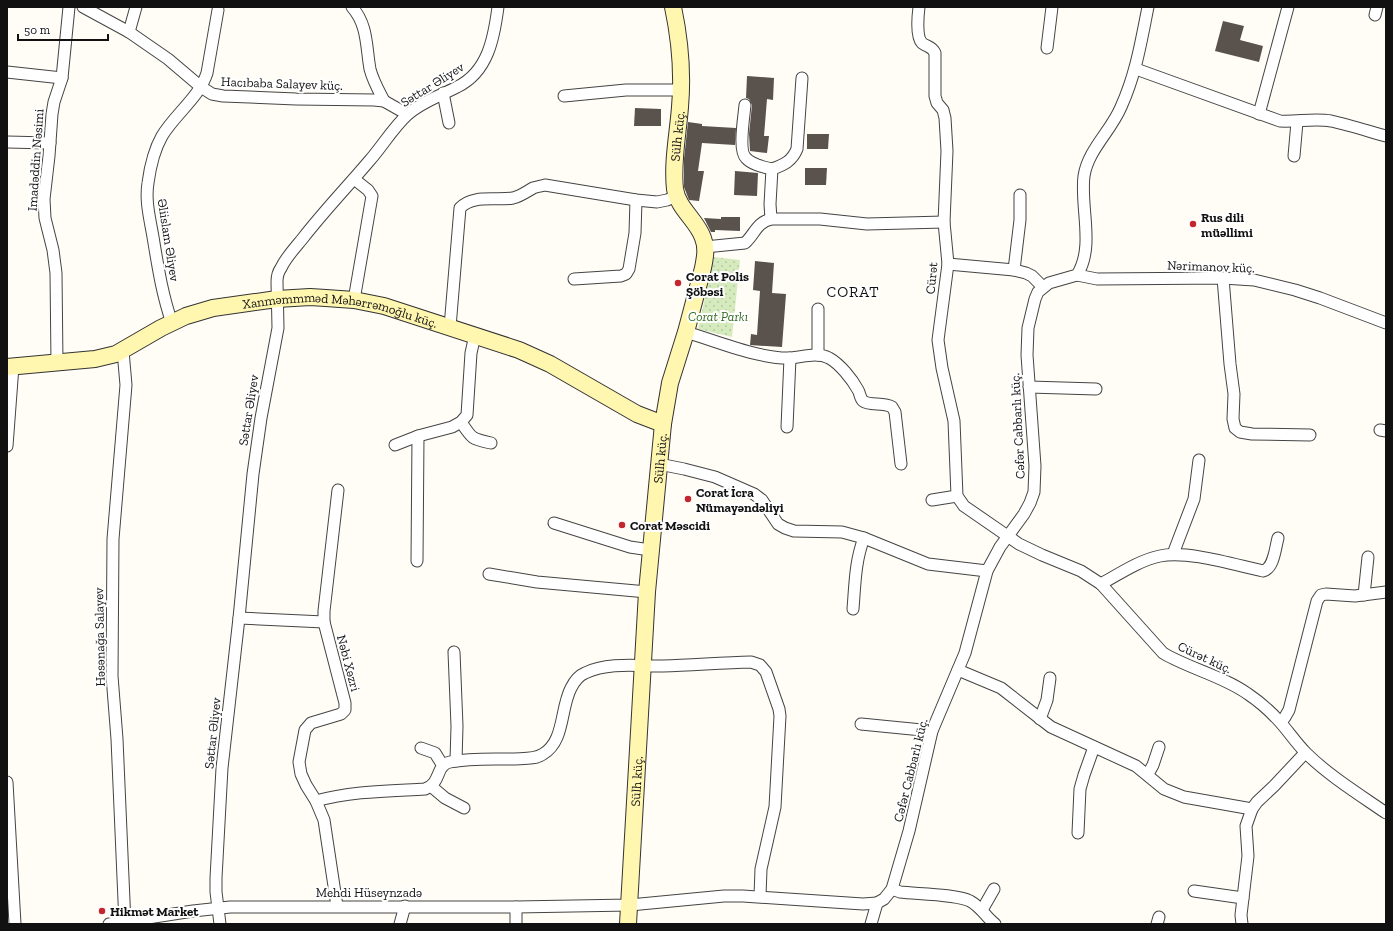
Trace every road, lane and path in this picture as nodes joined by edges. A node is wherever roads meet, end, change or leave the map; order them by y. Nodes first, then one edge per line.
1 (69, 7) edge
2 (83, 7) edge
3 (136, 7) edge
4 (498, 7) edge
5 (673, 7) edge
6 (919, 7) edge
7 (1052, 7) edge
8 (1148, 7) edge
9 (1288, 7) edge
10 (355, 8) edge
11 (218, 10) dead end
12 (129, 32) junction
13 (1047, 48) dead end
14 (1136, 69) junction
15 (7, 72) edge
16 (62, 78) junction
17 (802, 78) dead end
18 (201, 87) junction
19 (681, 90) junction
20 (443, 93) junction
21 (564, 96) dead end
22 (384, 101) junction
23 (745, 105) dead end
24 (407, 114) junction
25 (1259, 114) junction
26 (1297, 122) junction
27 (449, 123) dead end
28 (1386, 136) edge
29 (7, 142) edge
30 (50, 143) junction
31 (1294, 156) dead end
32 (772, 169) junction
33 (354, 180) junction
34 (1020, 194) dead end
35 (677, 196) junction
36 (636, 200) junction
37 (770, 219) junction
38 (944, 222) junction
39 (705, 247) junction
40 (948, 264) junction
41 (1014, 270) junction
42 (1077, 275) junction
43 (1223, 278) junction
44 (574, 279) dead end
45 (1044, 287) junction
46 (277, 299) junction
47 (354, 300) junction
48 (818, 310) dead end
49 (172, 323) junction
50 (1386, 323) edge
51 (450, 327) junction
52 (686, 332) junction
53 (474, 335) junction
54 (123, 351) junction
55 (818, 355) junction
56 (790, 358) junction
57 (57, 363) junction
58 (10, 367) edge
59 (1029, 387) junction
60 (1096, 388) dead end
61 (461, 422) junction
62 (663, 424) junction
63 (787, 427) dead end
64 (418, 436) junction
65 (1310, 436) dead end
66 (491, 443) dead end
67 (395, 445) dead end
68 (7, 446) edge
69 (1199, 460) dead end
70 (659, 464) junction
71 (901, 464) dead end
72 (338, 490) dead end
73 (957, 496) junction
74 (932, 500) dead end
75 (554, 522) dead end
76 (1008, 536) junction
77 (864, 538) junction
78 (1278, 538) dead end
79 (650, 550) junction
80 (1173, 554) junction
81 (1368, 557) dead end
82 (417, 561) dead end
83 (987, 571) junction
84 (489, 574) dead end
85 (1101, 584) junction
86 (647, 592) junction
87 (1386, 592) edge
88 (1364, 595) junction
89 (853, 609) dead end
90 (239, 618) junction
91 (324, 622) junction
92 (454, 652) dead end
93 (642, 666) junction
94 (958, 670) junction
95 (1050, 678) dead end
96 (1040, 719) junction
97 (1281, 722) junction
98 (861, 724) dead end
99 (932, 731) junction
100 (1094, 747) junction
101 (1159, 747) dead end
102 (421, 748) dead end
103 (1305, 753) junction
104 (456, 761) junction
105 (443, 766) junction
106 (1148, 774) junction
107 (7, 782) edge
108 (432, 786) junction
109 (316, 801) junction
110 (464, 808) dead end
111 (1252, 809) junction
112 (1386, 813) edge
113 (1078, 833) dead end
114 (892, 889) junction
115 (994, 889) dead end
116 (1194, 891) dead end
117 (760, 896) junction
118 (1242, 898) junction
119 (877, 903) junction
120 (630, 904) junction
121 (337, 906) junction
122 (405, 906) junction
123 (516, 906) junction
124 (218, 908) junction
125 (982, 910) junction
126 (125, 923) edge
127 (16, 924) edge
128 (110, 924) edge
129 (220, 924) edge
130 (400, 924) edge
131 (516, 924) edge
132 (628, 924) edge
133 (871, 924) edge
134 (995, 924) edge
135 (1242, 924) edge

1 - 16 street, Imadəddin Nəsimi
2 - 12 street, Hacıbaba Salayev küç.
3 - 12 street
4 - 20 street, Səttar Əliyev
5 - 19 street, Sülh küç.
6 - 38 street, Cürət
7 - 13 street
8 - 14 street
9 - 25 street
10 - 22 street
11 - 18 street, Əliislam Əliyev
12 - 18 street, Hacıbaba Salayev küç.
14 - 25 street
14 - 42 street
15 - 16 street
16 - 30 street, Imadəddin Nəsimi
17 - 32 street
18 - 22 street, Hacıbaba Salayev küç.
18 - 49 street, Əliislam Əliyev
19 - 21 street
19 - 35 street, Sülh küç.
20 - 24 street, Səttar Əliyev
20 - 27 street
22 - 24 street, Hacıbaba Salayev küç.
23 - 32 street
24 - 33 street, Səttar Əliyev
25 - 26 street
26 - 28 street
26 - 31 street
29 - 30 street
30 - 57 street, Imadəddin Nəsimi
32 - 37 street
33 - 46 street, Səttar Əliyev
33 - 47 street
34 - 41 street
35 - 36 street
35 - 39 street, Sülh küç.
36 - 44 street
36 - 51 street
37 - 38 street
37 - 39 street
38 - 40 street, Cürət
39 - 52 street, Sülh küç.
40 - 41 street
40 - 73 street, Cürət
41 - 45 street
42 - 43 street, Nərimanov küç.
42 - 45 street
43 - 50 street, Nərimanov küç.
43 - 65 street
45 - 59 street, Cəfər Cabbarlı küç.
46 - 47 street, Xanməmmməd Məhərrəmoğlu küç.
46 - 49 street, Xanməmmməd Məhərrəmoğlu küç.
46 - 90 street, Səttar Əliyev
47 - 51 street, Xanməmmməd Məhərrəmoğlu küç.
48 - 55 street
49 - 54 street, Xanməmmməd Məhərrəmoğlu küç.
51 - 53 street, Xanməmmməd Məhərrəmoğlu küç.
52 - 56 street
52 - 62 street, Sülh küç.
53 - 61 street
53 - 62 street, Xanməmmməd Məhərrəmoğlu küç.
54 - 57 street, Xanməmmməd Məhərrəmoğlu küç.
54 - 126 street, Həsənağa Salayev
55 - 56 street
55 - 71 street
56 - 63 street
57 - 58 street, Xanməmmməd Məhərrəmoğlu küç.
58 - 68 street
59 - 60 street
59 - 76 street, Cəfər Cabbarlı küç.
61 - 64 street
61 - 66 street
62 - 70 street, Sülh küç.
64 - 67 street
64 - 82 street
69 - 80 street
70 - 77 street
70 - 79 street, Sülh küç.
72 - 91 street, Nəbi Xəzri
73 - 74 street
73 - 76 street
75 - 79 street
76 - 83 street, Cəfər Cabbarlı küç.
76 - 85 street, Cürət küç.
77 - 83 street
77 - 89 street
78 - 80 street
79 - 86 street, Sülh küç.
80 - 85 street
81 - 88 street
83 - 94 street, Cəfər Cabbarlı küç.
84 - 86 street
85 - 97 street, Cürət küç.
86 - 93 street, Sülh küç.
87 - 88 street
88 - 97 street
90 - 91 street
90 - 124 street, Səttar Əliyev
91 - 109 street, Nəbi Xəzri
92 - 104 street
93 - 104 street
93 - 117 street
93 - 120 street, Sülh küç.
94 - 96 street
94 - 99 street, Cəfər Cabbarlı küç.
95 - 96 street
96 - 100 street
97 - 103 street, Cürət küç.
98 - 99 street
99 - 114 street, Cəfər Cabbarlı küç.
100 - 106 street
100 - 113 street
101 - 106 street
102 - 105 street
103 - 111 street
103 - 112 street, Cürət küç.
104 - 105 street
105 - 108 street
106 - 111 street
107 - 127 street
108 - 109 street
108 - 110 street
109 - 121 street, Nəbi Xəzri
111 - 118 street
114 - 119 street
114 - 125 street
115 - 125 street
116 - 118 street
117 - 119 street, Mehdi Hüseynzadə
117 - 120 street, Mehdi Hüseynzadə
118 - 135 street
119 - 133 street
120 - 123 street, Mehdi Hüseynzadə
120 - 132 street, Sülh küç.
121 - 122 street, Mehdi Hüseynzadə
121 - 124 street, Mehdi Hüseynzadə
122 - 123 street, Mehdi Hüseynzadə
122 - 130 street
123 - 131 street
124 - 126 street, Mehdi Hüseynzadə
124 - 129 street, Səttar Əliyev
125 - 134 street
126 - 128 street, Mehdi Hüseynzadə

